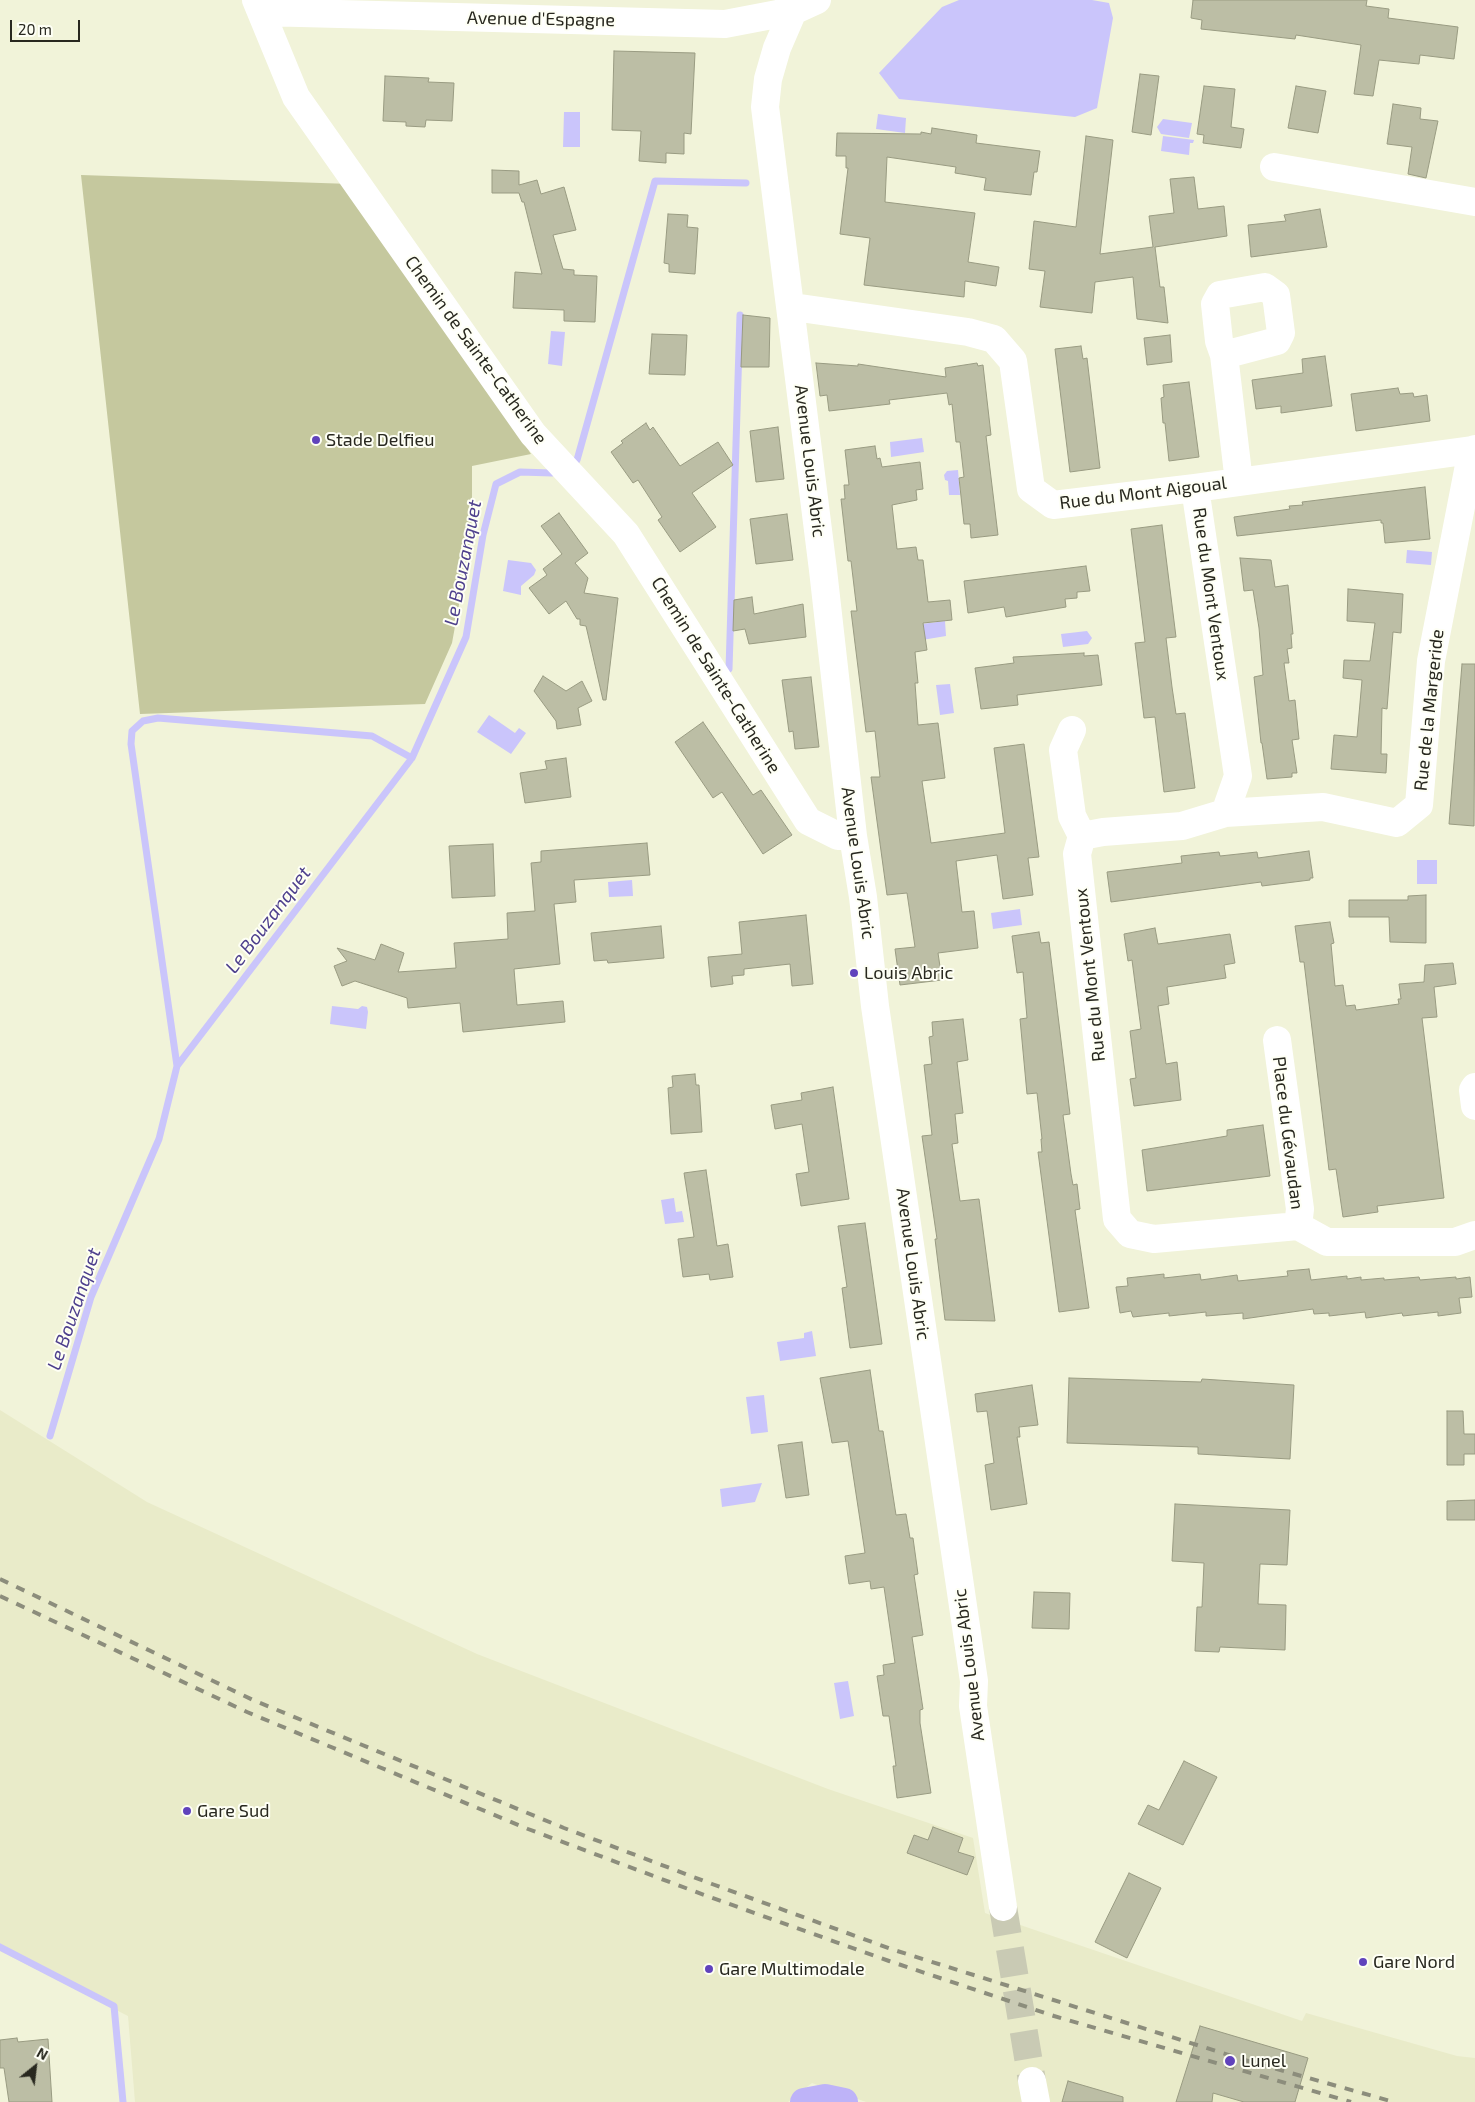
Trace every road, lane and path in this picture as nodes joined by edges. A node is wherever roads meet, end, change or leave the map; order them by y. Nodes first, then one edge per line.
1 (817, 0) edge
2 (259, 6) edge
3 (791, 6) edge
4 (1274, 167) dead end
5 (1475, 202) edge
6 (791, 308) junction
7 (1224, 355) dead end
8 (1474, 450) edge
9 (1239, 482) junction
10 (1195, 488) junction
11 (1072, 730) dead end
12 (1226, 814) junction
13 (853, 836) junction
14 (1082, 836) junction
15 (1277, 1040) dead end
16 (1475, 1087) edge
17 (1475, 1106) edge
18 (1298, 1226) junction
19 (1475, 1235) edge
20 (1003, 1907) tunnel mouth
21 (804, 2102) edge
22 (844, 2102) edge

1 - 3 street, Avenue d'Espagne
2 - 3 street, Avenue d'Espagne
2 - 13 street, Chemin de Sainte-Catherine
3 - 6 street, Avenue Louis Abric
4 - 5 street
6 - 10 street, Rue du Mont Aigoual
6 - 13 street, Avenue Louis Abric
7 - 9 street
8 - 9 street, Rue du Mont Aigoual
8 - 12 street, Rue de la Margeride
9 - 10 street, Rue du Mont Aigoual
10 - 12 street, Rue du Mont Ventoux
11 - 14 street
12 - 14 street
13 - 20 street, Avenue Louis Abric
14 - 18 street, Rue du Mont Ventoux
15 - 18 street, Place du Gévaudan
16 - 17 street
18 - 19 street
21 - 22 main road

